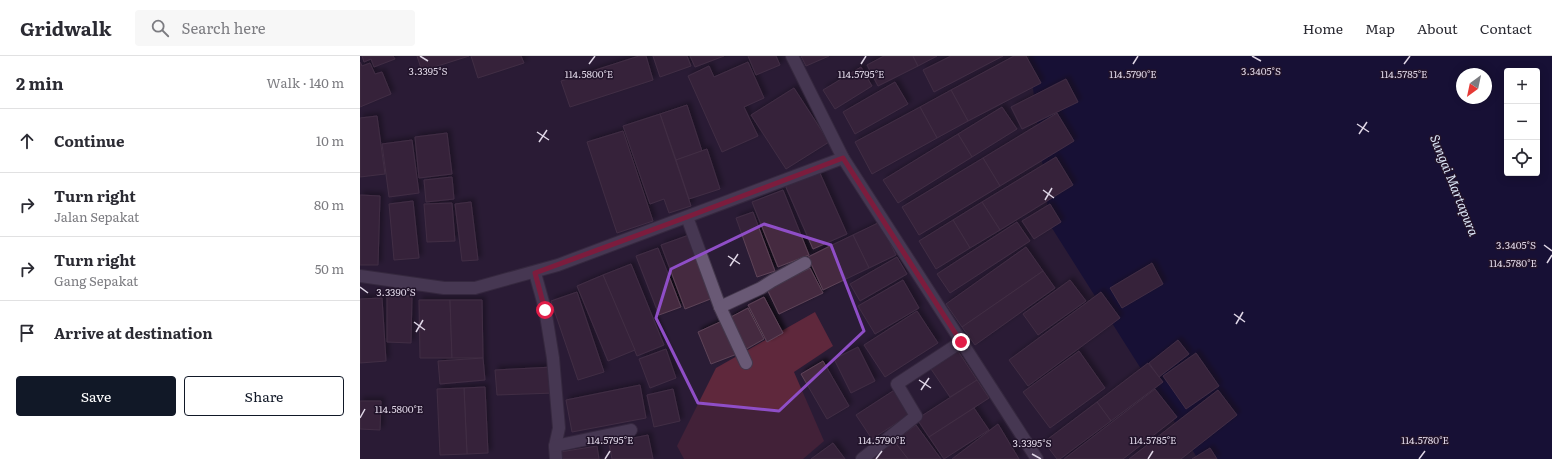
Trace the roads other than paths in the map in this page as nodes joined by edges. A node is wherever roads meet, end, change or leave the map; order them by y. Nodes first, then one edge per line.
1 (792, 56) edge
2 (843, 158) junction
3 (687, 217) junction
4 (805, 263) dead end
5 (535, 273) junction
6 (360, 276) edge
7 (720, 307) junction
8 (961, 342) junction
9 (746, 363) dead end
10 (631, 430) dead end
11 (555, 446) junction
12 (556, 459) edge
13 (862, 459) edge
14 (1037, 459) edge

1 - 2 street
2 - 3 street
2 - 8 street
3 - 5 street
3 - 7 street
4 - 7 street
5 - 6 street
5 - 11 street
7 - 9 street
8 - 13 street
8 - 14 street
10 - 11 street
11 - 12 street

